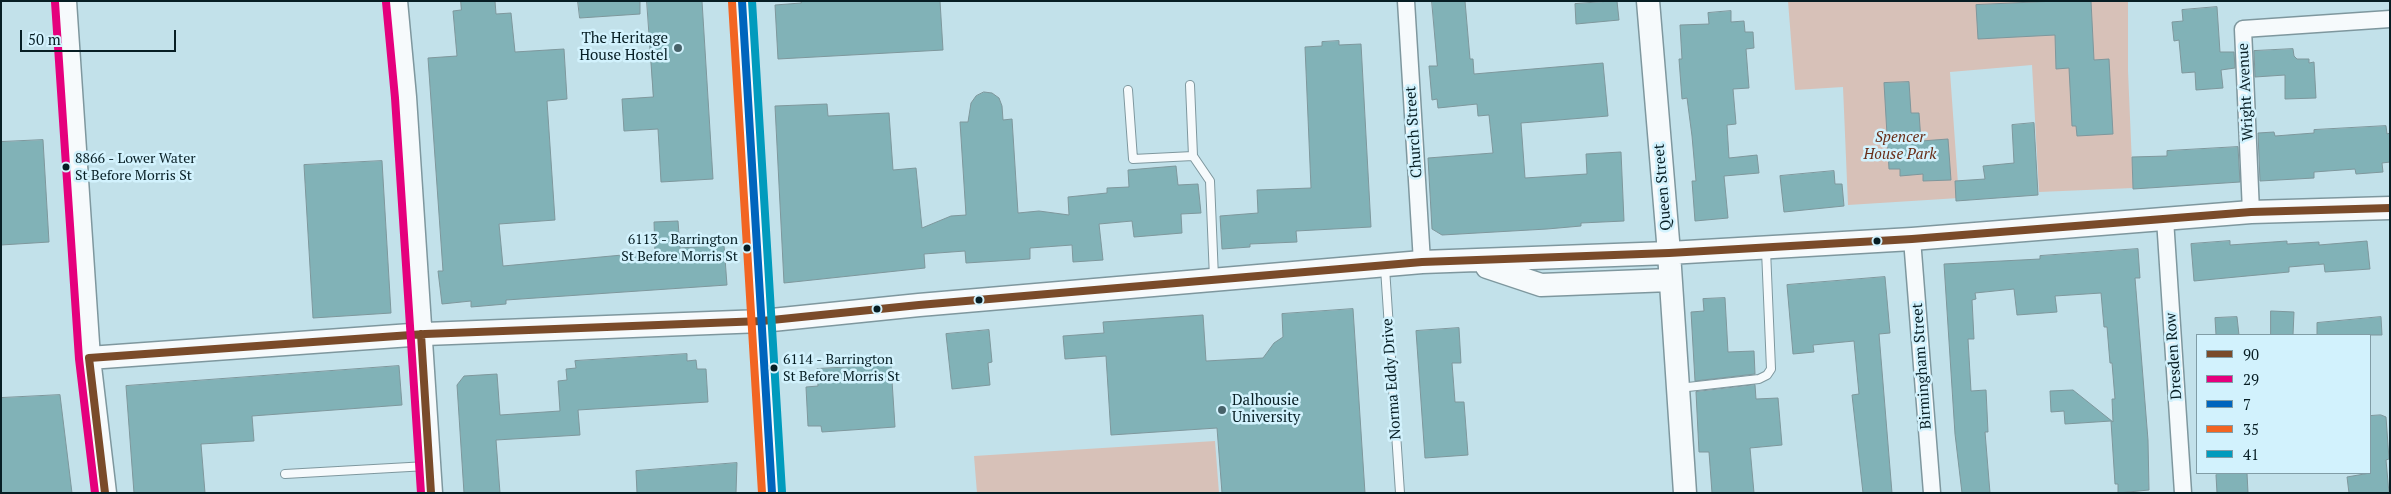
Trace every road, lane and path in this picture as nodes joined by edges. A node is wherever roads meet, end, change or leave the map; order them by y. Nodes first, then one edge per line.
1 (64, 1) edge
2 (396, 1) edge
3 (742, 1) edge
4 (1406, 1) edge
5 (1648, 1) edge
6 (2390, 19) edge
7 (1190, 85) dead end
8 (1128, 90) dead end
9 (1193, 156) junction
10 (2390, 208) edge
11 (2251, 212) junction
12 (2165, 219) junction
13 (1912, 239) junction
14 (1766, 248) junction
15 (1669, 254) junction
16 (1422, 262) junction
17 (1472, 262) junction
18 (1384, 266) junction
19 (1214, 280) junction
20 (1670, 280) junction
21 (762, 321) junction
22 (421, 334) junction
23 (89, 358) junction
24 (1678, 388) junction
25 (429, 466) junction
26 (285, 474) dead end
27 (105, 493) edge
28 (431, 493) edge
29 (772, 493) edge
30 (1400, 493) edge
31 (1685, 493) edge
32 (1932, 493) edge
33 (2183, 493) edge

1 - 23 street
2 - 22 street
3 - 21 street
4 - 16 street, Church Street
5 - 15 street, Queen Street
6 - 11 street, Wright Avenue
7 - 9 lane
8 - 9 lane
9 - 19 lane
10 - 11 street
11 - 12 street
12 - 13 street
12 - 33 street, Dresden Row
13 - 14 street
13 - 32 street, Birmingham Street
14 - 15 street
14 - 24 lane
15 - 17 street
15 - 20 street, Queen Street
16 - 17 street
16 - 18 street
17 - 20 street
18 - 19 street
18 - 30 lane, Norma Eddy Drive
19 - 21 street
20 - 24 street, Queen Street
21 - 22 street
21 - 29 street
22 - 23 street
22 - 25 street
23 - 27 street
24 - 31 street, Queen Street
25 - 26 lane
25 - 28 street

